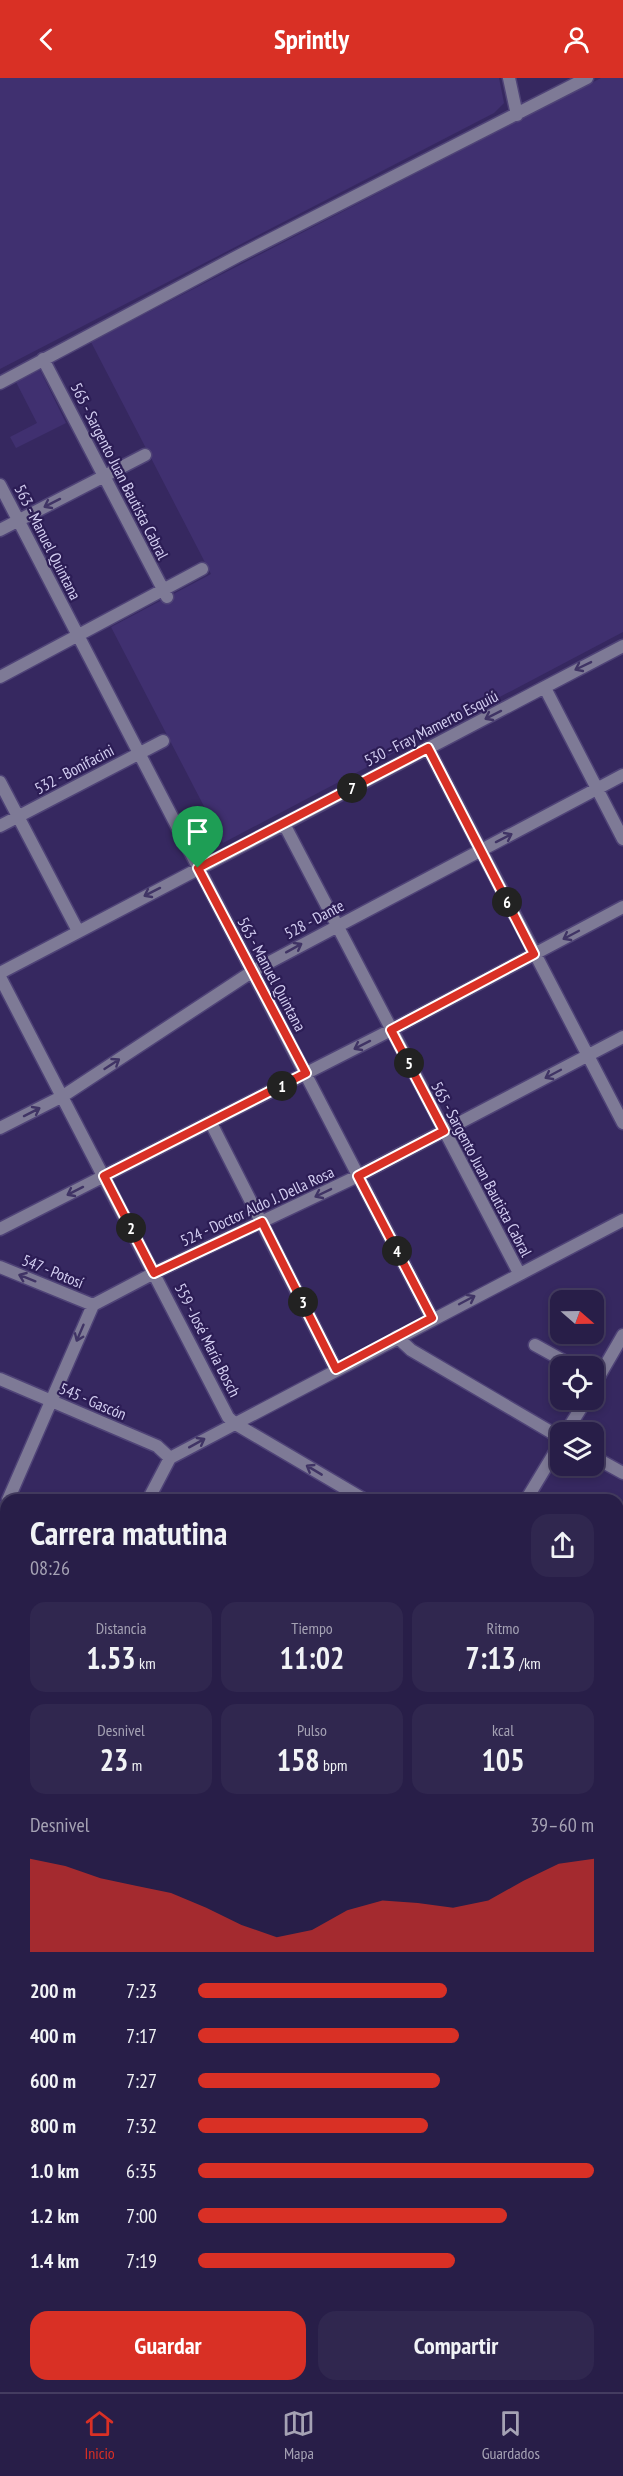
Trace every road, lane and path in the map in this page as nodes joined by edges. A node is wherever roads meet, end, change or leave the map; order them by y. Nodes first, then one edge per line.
1 (509, 78) edge
2 (587, 78) edge
3 (517, 115) junction
4 (43, 359) junction
5 (0, 382) edge
6 (145, 456) dead end
7 (104, 476) junction
8 (0, 485) edge
9 (19, 520) junction
10 (0, 530) edge
11 (202, 569) dead end
12 (165, 593) junction
13 (79, 636) junction
14 (623, 646) edge
15 (0, 677) edge
16 (545, 688) junction
17 (163, 741) dead end
18 (428, 748) junction
19 (139, 753) junction
20 (623, 775) edge
21 (0, 782) edge
22 (597, 788) junction
23 (18, 816) junction
24 (284, 824) junction
25 (0, 826) edge
26 (623, 839) edge
27 (480, 850) junction
28 (198, 868) junction
29 (623, 907) edge
30 (338, 924) junction
31 (78, 931) junction
32 (534, 954) junction
33 (253, 971) junction
34 (0, 975) edge
35 (391, 1030) junction
36 (623, 1037) edge
37 (588, 1055) junction
38 (306, 1073) junction
39 (63, 1096) junction
40 (211, 1123) junction
41 (623, 1123) edge
42 (0, 1128) edge
43 (444, 1131) junction
44 (104, 1176) junction
45 (358, 1176) junction
46 (623, 1220) edge
47 (262, 1222) junction
48 (0, 1229) edge
49 (0, 1267) edge
50 (154, 1273) junction
51 (519, 1273) junction
52 (93, 1305) junction
53 (432, 1318) junction
54 (623, 1335) edge
55 (397, 1337) junction
56 (535, 1345) dead end
57 (555, 1356) edge
58 (604, 1366) edge
59 (336, 1369) junction
60 (0, 1379) edge
61 (51, 1401) junction
62 (234, 1423) junction
63 (550, 1433) edge
64 (170, 1458) junction
65 (550, 1459) edge
66 (604, 1463) edge
67 (623, 1473) edge
68 (10, 1494) edge
69 (151, 1494) edge
70 (355, 1494) edge
71 (530, 1494) edge

1 - 3 street
2 - 3 street
3 - 4 street
4 - 5 street
4 - 7 street, 565 - Sargento Juan Bautista Cabral
6 - 7 street
7 -> 9 street
7 - 12 street, 565 - Sargento Juan Bautista Cabral
8 - 9 street, 563 - Manuel Quintana
9 - 10 street
9 - 13 street, 563 - Manuel Quintana
11 - 12 street
12 - 13 street
13 - 15 street
13 - 19 street, 563 - Manuel Quintana
14 -> 16 street, 530 - Fray Mamerto Esquiú
16 -> 18 street, 530 - Fray Mamerto Esquiú
16 - 22 street
17 - 19 street, 532 - Bonifacini
18 - 24 street, 530 - Fray Mamerto Esquiú
18 - 27 street
19 - 23 street, 532 - Bonifacini
19 - 28 street, 563 - Manuel Quintana
20 - 22 street, 528 - Dante
21 - 23 street
22 - 26 street
27 -> 22 street, 528 - Dante
23 - 25 street, 532 - Bonifacini
23 - 31 street
24 - 28 street, 530 - Fray Mamerto Esquiú
24 - 30 street, 565 - Sargento Juan Bautista Cabral
27 - 30 street, 528 - Dante
27 - 32 street
28 -> 31 street, 530 - Fray Mamerto Esquiú
28 - 33 street, 563 - Manuel Quintana
29 -> 32 street
33 -> 30 street, 528 - Dante
30 - 35 street, 565 - Sargento Juan Bautista Cabral
31 - 34 street, 530 - Fray Mamerto Esquiú
32 - 35 street
32 - 37 street
33 - 38 street, 563 - Manuel Quintana
39 -> 33 street, 528 - Dante
34 - 39 street, 559 - José María Bosch
35 -> 38 street
35 - 43 street, 565 - Sargento Juan Bautista Cabral
36 - 37 street, 524 - Doctor Aldo J. Della Rosa
37 - 41 street
37 -> 43 street, 524 - Doctor Aldo J. Della Rosa
38 - 40 street
38 - 45 street, 563 - Manuel Quintana
42 -> 39 street, 528 - Dante
39 - 44 street, 559 - José María Bosch
40 - 44 street
40 - 47 street
43 - 45 street, 524 - Doctor Aldo J. Della Rosa
43 - 51 street, 565 - Sargento Juan Bautista Cabral
44 -> 48 street
44 - 50 street, 559 - José María Bosch
45 -> 47 street, 524 - Doctor Aldo J. Della Rosa
45 - 53 street, 563 - Manuel Quintana
46 - 51 street
47 - 50 street, 524 - Doctor Aldo J. Della Rosa
47 - 59 street
52 -> 49 street, 547 - Potosí
50 - 52 street, 524 - Doctor Aldo J. Della Rosa
50 - 62 street, 559 - José María Bosch
53 -> 51 street
52 -> 61 street
53 - 55 street
54 - 58 street
55 - 59 street
55 - 63 street
56 - 57 street
59 - 62 street
60 - 61 street, 545 - Gascón
61 - 64 street, 545 - Gascón
61 - 68 street
64 -> 62 street
70 -> 62 street, 559 - José María Bosch
64 - 69 street
65 - 71 street
66 - 67 street

